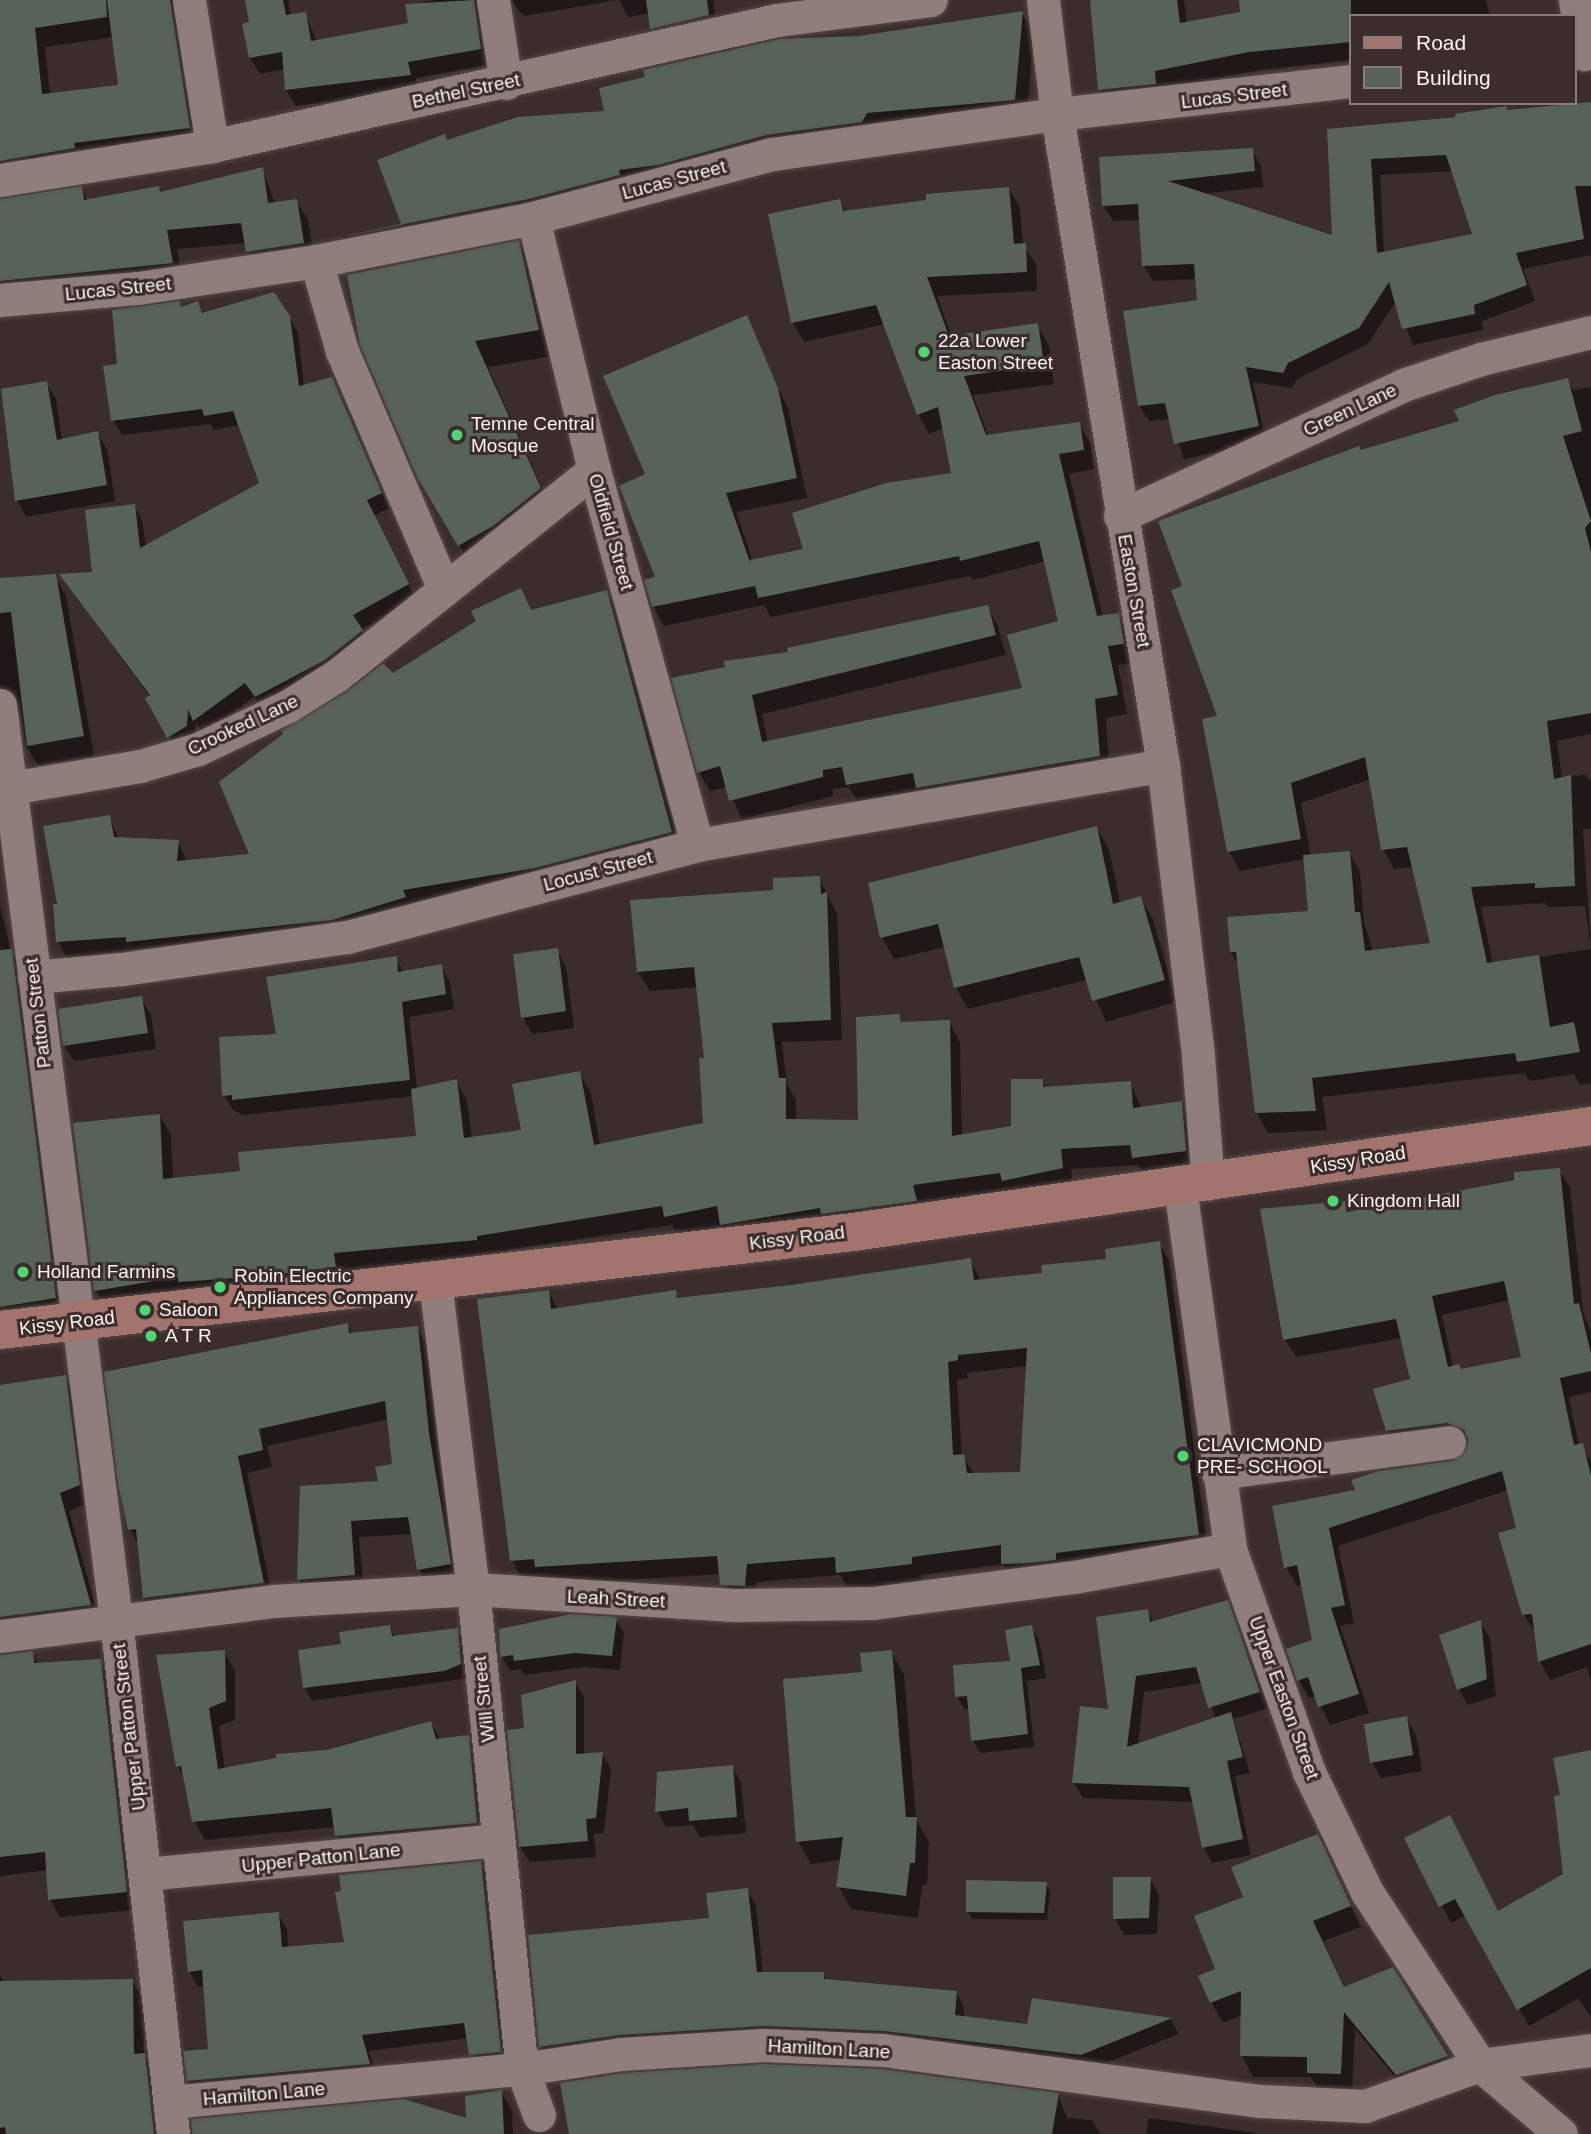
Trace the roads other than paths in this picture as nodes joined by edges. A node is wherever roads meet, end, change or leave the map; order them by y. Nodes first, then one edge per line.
1 (189, 0) edge
2 (492, 0) edge
3 (931, 0) edge
4 (1043, 0) edge
5 (1575, 0) edge
6 (776, 10) edge
7 (1583, 55) edge
8 (1350, 81) edge
9 (506, 83) junction
10 (1057, 114) junction
11 (212, 146) junction
12 (0, 180) edge
13 (533, 218) junction
14 (316, 261) junction
15 (0, 300) edge
16 (1591, 332) edge
17 (594, 470) junction
18 (1120, 516) junction
19 (444, 589) junction
20 (0, 705) edge
21 (1163, 765) junction
22 (10, 788) junction
23 (697, 845) junction
24 (11, 864) edge
25 (34, 977) junction
26 (1590, 1132) edge
27 (1194, 1185) junction
28 (435, 1281) junction
29 (76, 1321) junction
30 (0, 1330) edge
31 (1449, 1443) dead end
32 (1218, 1473) junction
33 (1230, 1549) junction
34 (473, 1589) junction
35 (116, 1619) junction
36 (0, 1636) edge
37 (497, 1840) junction
38 (145, 1874) junction
39 (1591, 2050) edge
40 (1480, 2065) junction
41 (522, 2068) junction
42 (539, 2115) dead end
43 (171, 2118) edge
44 (1561, 2134) edge

1 - 11 street
2 - 9 street
3 - 6 street, Bethel Street
4 - 10 street, Easton Street
5 - 7 street
6 - 9 street, Bethel Street
8 - 10 street, Lucas Street
9 - 11 street, Bethel Street
10 - 13 street, Lucas Street
10 - 18 street, Easton Street
11 - 12 street, Bethel Street
13 - 14 street, Lucas Street
13 - 17 street, Oldfield Street
14 - 15 street, Lucas Street
14 - 19 street
16 - 18 street, Green Lane
17 - 19 street, Crooked Lane
17 - 23 street, Oldfield Street
18 - 21 street, Easton Street
19 - 22 street, Crooked Lane
20 - 22 street, Patton Street
21 - 23 street, Locust Street
21 - 27 street, Easton Street
22 - 24 street, Patton Street
23 - 25 street, Locust Street
24 - 25 street, Patton Street
25 - 29 street, Patton Street
26 - 27 main road, Kissy Road
27 - 28 main road, Kissy Road
27 - 32 street, Upper Easton Street
28 - 29 main road, Kissy Road
28 - 34 street, Will Street
29 - 30 main road, Kissy Road
29 - 35 street, Upper Patton Street
31 - 32 street
32 - 33 street, Upper Easton Street
33 - 34 street, Leah Street
33 - 40 street, Upper Easton Street
34 - 35 street, Leah Street
34 - 37 street, Will Street
35 - 36 street, Leah Street
35 - 38 street, Upper Patton Street
37 - 38 street, Upper Patton Lane
37 - 41 street, Will Street
38 - 43 street, Upper Patton Street
39 - 40 street, Hamilton Lane
40 - 41 street, Hamilton Lane
40 - 44 street, Upper Easton Street
41 - 42 street, Will Street
41 - 43 street, Hamilton Lane

